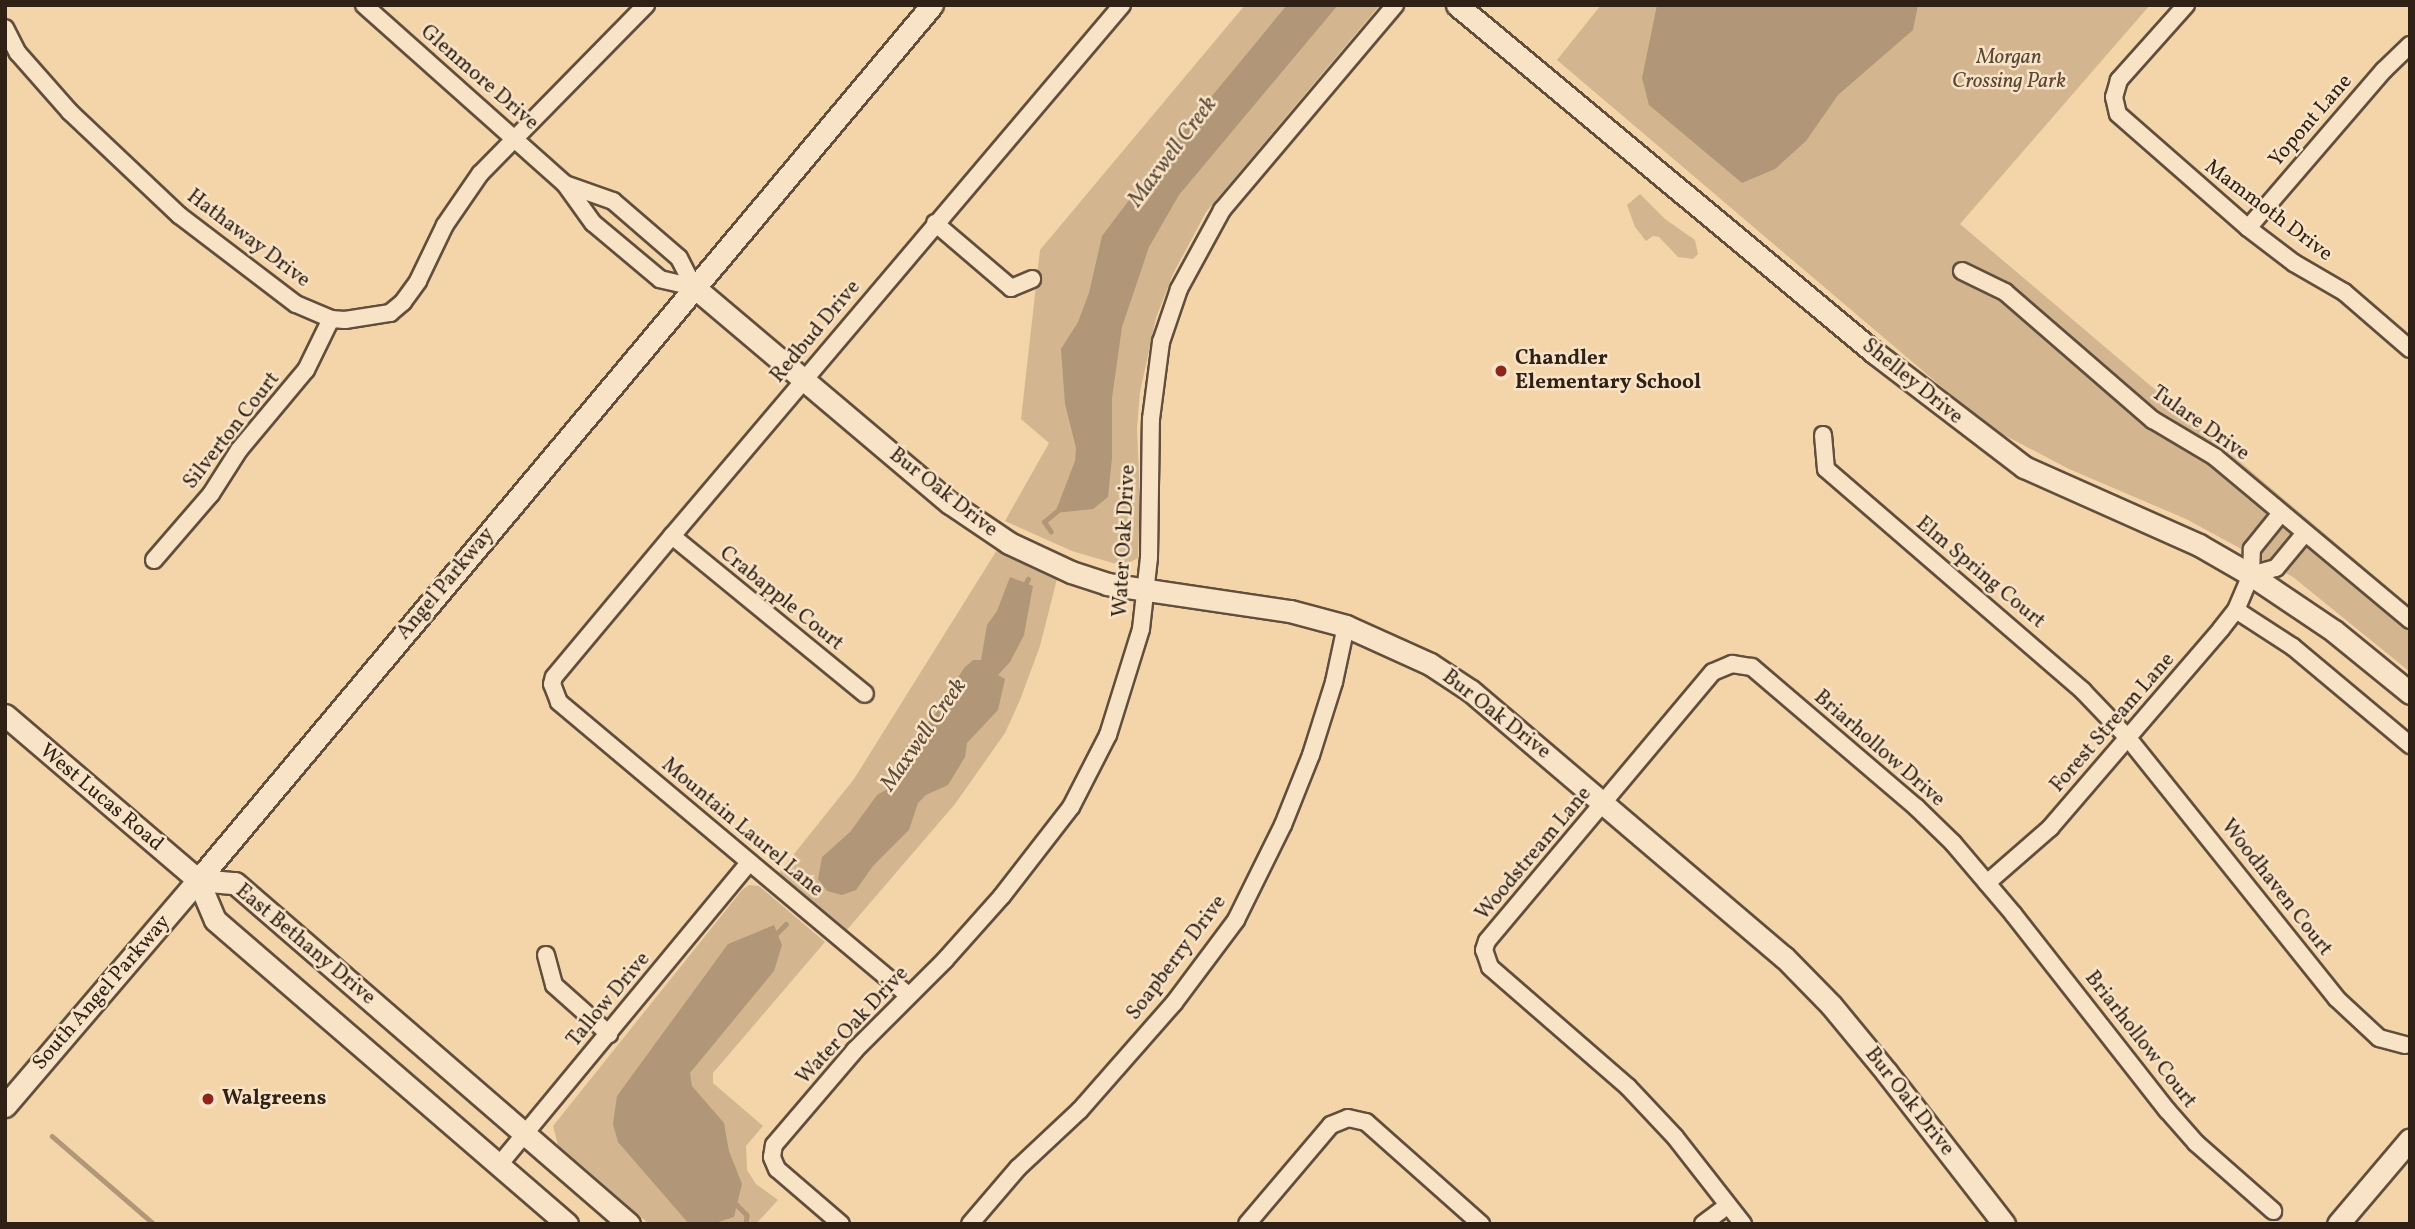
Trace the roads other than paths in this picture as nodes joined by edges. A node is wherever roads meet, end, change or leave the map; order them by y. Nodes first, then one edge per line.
1 (364, 5) edge
2 (646, 5) edge
3 (932, 5) edge
4 (1122, 5) edge
5 (1395, 5) edge
6 (1458, 5) edge
7 (2186, 5) edge
8 (5, 28) edge
9 (2410, 45) edge
10 (515, 137) junction
11 (565, 184) junction
12 (935, 223) junction
13 (2248, 228) junction
14 (1962, 271) dead end
15 (1032, 279) dead end
16 (694, 287) junction
17 (331, 319) junction
18 (2410, 349) edge
19 (804, 379) junction
20 (1823, 435) dead end
21 (2281, 513) junction
22 (2305, 533) junction
23 (672, 536) junction
24 (154, 560) dead end
25 (2251, 575) junction
26 (1146, 591) junction
27 (2236, 610) junction
28 (2410, 620) edge
29 (1346, 626) junction
30 (1732, 664) joint
31 (552, 690) joint
32 (2410, 693) edge
33 (865, 694) dead end
34 (5, 715) edge
35 (2128, 738) junction
36 (2410, 745) edge
37 (1603, 805) junction
38 (750, 862) junction
39 (198, 880) junction
40 (1987, 883) junction
41 (546, 956) dead end
42 (908, 995) junction
43 (609, 1034) junction
44 (2405, 1045) dead end
45 (5, 1106) edge
46 (525, 1134) junction
47 (2410, 1139) edge
48 (499, 1166) junction
49 (1728, 1205) junction
50 (2273, 1211) dead end
51 (567, 1224) edge
52 (629, 1224) edge
53 (841, 1224) edge
54 (970, 1224) edge
55 (1247, 1224) edge
56 (1481, 1224) edge
57 (1703, 1224) edge
58 (1743, 1224) edge
59 (2004, 1224) edge
60 (2338, 1224) edge

1 - 10 street, Glenmore Drive
2 - 10 street, Hathaway Drive
3 - 16 street, Angel Parkway
4 - 12 street, Redbud Drive
5 - 26 street, Water Oak Drive
6 - 25 street, Shelley Drive
7 - 13 street, Mammoth Drive
8 - 17 street, Hathaway Drive
9 - 13 street, Yopont Lane
10 - 11 street, Glenmore Drive
10 - 17 street, Hathaway Drive
11 - 16 street, Glenmore Drive
11 - 16 street, Glenmore Drive
12 - 15 street
12 - 19 street, Redbud Drive
13 - 18 street, Mammoth Drive
14 - 21 street, Tulare Drive
16 - 19 street, Bur Oak Drive
16 - 39 street, Angel Parkway
17 - 24 street, Silverton Court
19 - 23 street, Redbud Drive
19 - 26 street, Bur Oak Drive
20 - 35 street, Elm Spring Court
21 - 22 street, Tulare Drive
21 - 25 street, Forest Stream Lane
22 - 25 street
22 - 28 street, Tulare Drive
23 - 31 street, Redbud Drive
23 - 33 street, Crabapple Court
25 - 27 street, Forest Stream Lane
25 - 32 street, Shelley Drive
26 - 29 street, Bur Oak Drive
26 - 42 street, Water Oak Drive
27 - 35 street, Forest Stream Lane
27 - 36 street
29 - 37 street, Bur Oak Drive
29 - 54 street, Soapberry Drive
30 - 37 street, Woodstream Lane
30 - 40 street, Briarhollow Drive
31 - 38 street, Mountain Laurel Lane
34 - 39 street, West Lucas Road
35 - 40 street, Forest Stream Lane
35 - 44 street, Woodhaven Court
37 - 49 street, Woodstream Lane
37 - 59 street, Bur Oak Drive
38 - 42 street, Mountain Laurel Lane
38 - 43 street, Tallow Drive
39 - 45 street, South Angel Parkway
39 - 46 street, East Bethany Drive
39 - 48 street, East Bethany Drive
40 - 50 street, Briarhollow Court
41 - 43 street
42 - 53 street, Water Oak Drive
43 - 46 street, Tallow Drive
46 - 48 street, Tallow Drive
46 - 52 street, East Bethany Drive
47 - 60 street
48 - 51 street, East Bethany Drive
49 - 57 street
49 - 58 street, Woodstream Lane
55 - 56 street

